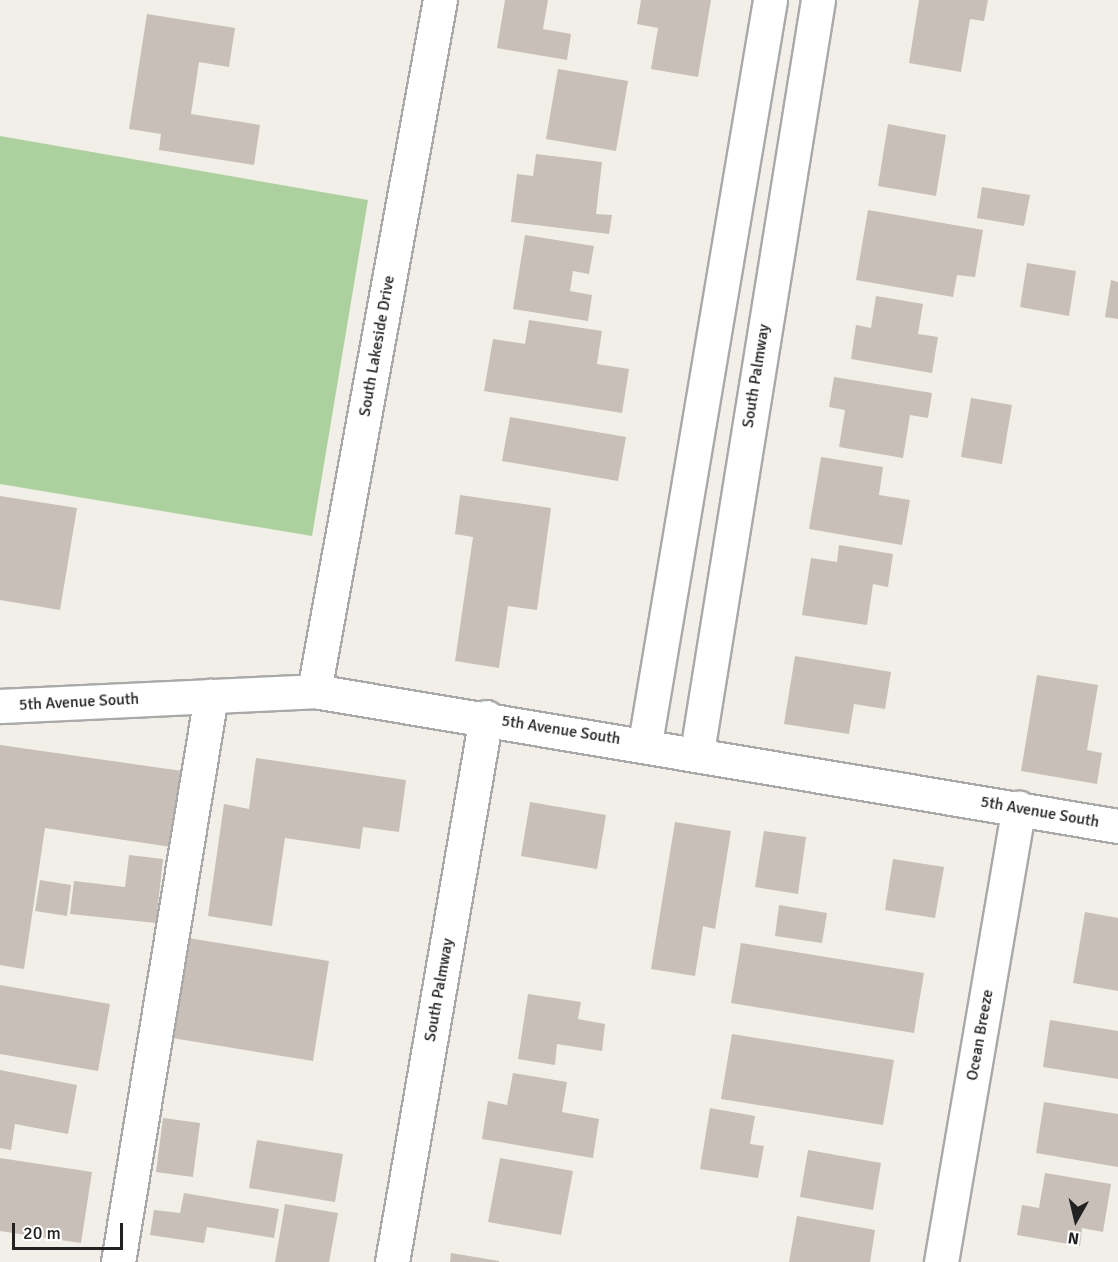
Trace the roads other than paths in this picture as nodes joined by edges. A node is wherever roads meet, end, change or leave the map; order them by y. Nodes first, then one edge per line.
1 (440, 0) edge
2 (770, 0) edge
3 (818, 0) edge
4 (314, 691) junction
5 (211, 696) junction
6 (0, 706) edge
7 (486, 717) junction
8 (645, 743) junction
9 (697, 752) junction
10 (1019, 808) junction
11 (1118, 826) edge
12 (118, 1262) edge
13 (392, 1262) edge
14 (941, 1262) edge

1 - 4 street, South Lakeside Drive
2 - 8 street
3 - 9 street, South Palmway
4 - 5 street, 5th Avenue South
4 - 7 street, 5th Avenue South
5 - 6 street, 5th Avenue South
5 - 12 street
7 - 8 street, 5th Avenue South
7 - 13 street, South Palmway
8 - 9 street, 5th Avenue South
9 - 10 street, 5th Avenue South
10 - 11 street, 5th Avenue South
10 - 14 street, Ocean Breeze

